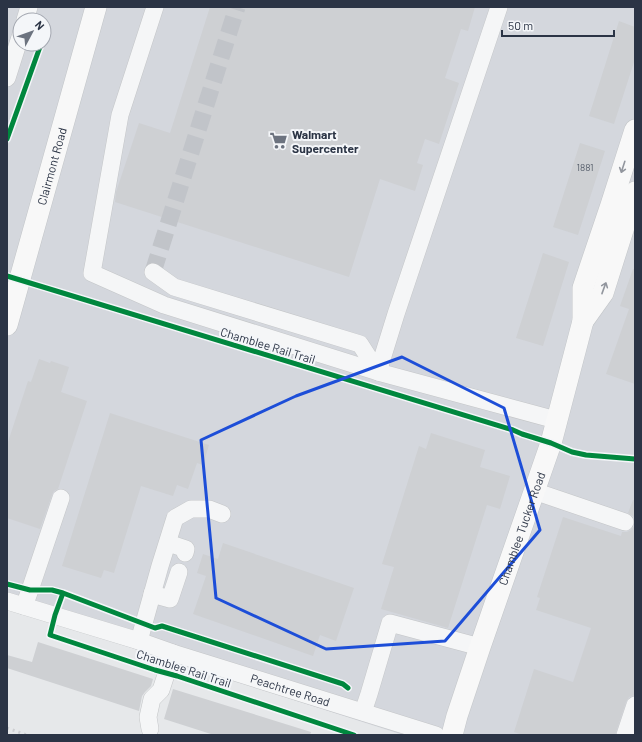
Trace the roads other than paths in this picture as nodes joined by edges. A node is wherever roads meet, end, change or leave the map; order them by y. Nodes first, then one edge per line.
1 (96, 7) edge
2 (155, 7) edge
3 (499, 7) edge
4 (15, 52) edge
5 (7, 78) edge
6 (635, 130) edge
7 (635, 192) edge
8 (153, 272) dead end
9 (583, 321) junction
10 (7, 325) edge
11 (378, 372) junction
12 (556, 420) junction
13 (534, 491) junction
14 (61, 498) dead end
15 (222, 514) dead end
16 (625, 522) dead end
17 (168, 543) junction
18 (185, 553) dead end
19 (179, 572) dead end
20 (152, 594) junction
21 (7, 601) edge
22 (24, 606) junction
23 (139, 641) junction
24 (480, 647) junction
25 (173, 652) junction
26 (161, 690) dead end
27 (635, 705) edge
28 (363, 712) junction
29 (436, 735) edge
30 (452, 735) edge
31 (626, 735) edge

1 - 10 main road, Clairmont Road
2 - 11 street
3 - 11 street
4 - 5 street
6 -> 9 main road, Chamblee Tucker Road
9 -> 7 main road, Chamblee Tucker Road
8 - 11 street
9 - 12 main road, Chamblee Tucker Road
11 - 12 street
12 - 13 main road, Chamblee Tucker Road
13 - 16 street
13 - 24 main road, Chamblee Tucker Road
14 - 22 street
15 - 17 street
17 - 18 street
17 - 20 street
19 - 20 street
20 - 23 street
21 - 22 street, Peachtree Road
22 - 23 street, Peachtree Road
23 - 25 street, Peachtree Road
24 - 28 street
24 - 30 main road, Chamblee Tucker Road
25 - 26 street
25 - 28 street, Peachtree Road
27 - 31 street
28 - 29 street, Peachtree Road

